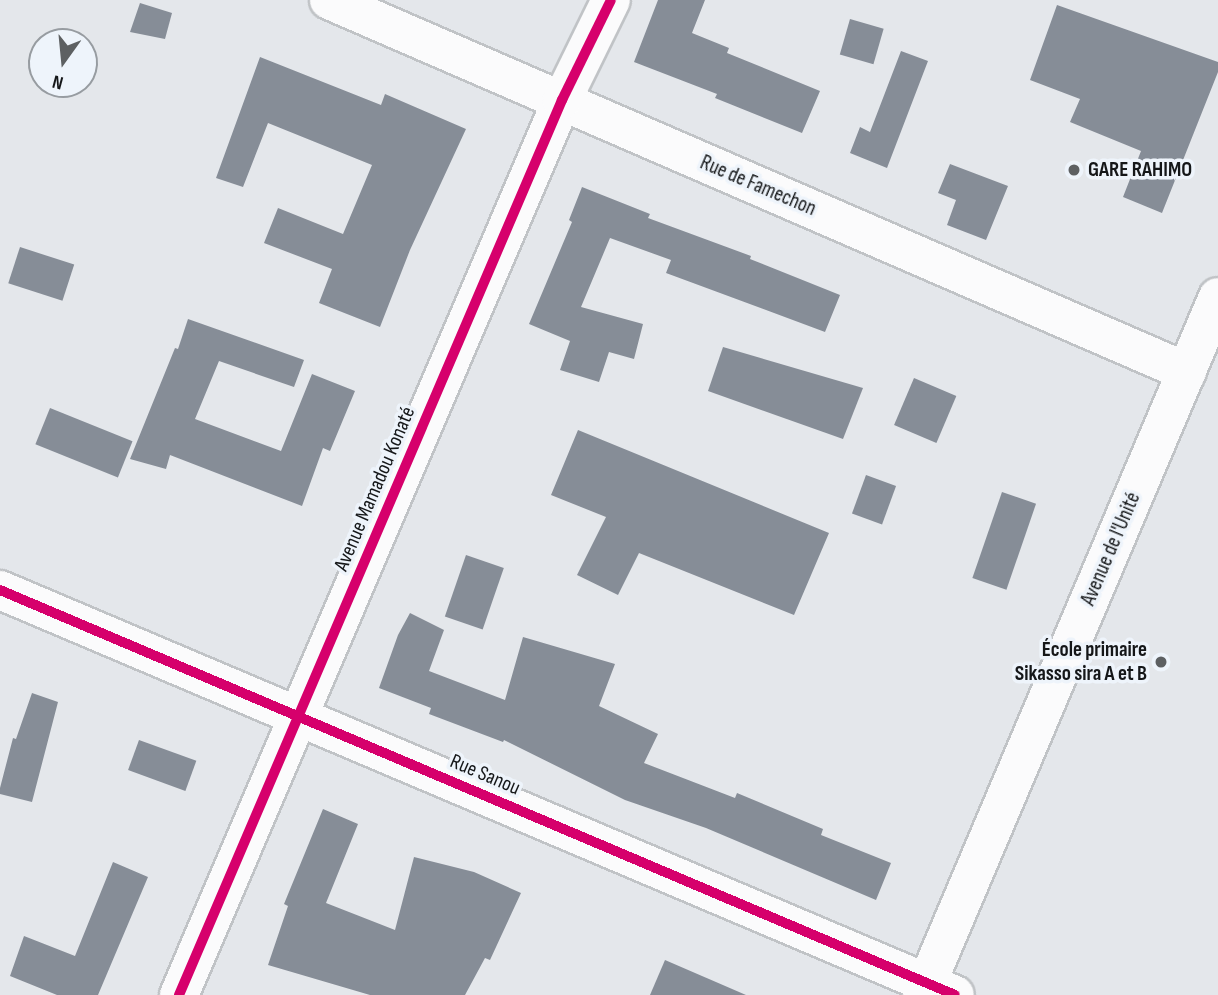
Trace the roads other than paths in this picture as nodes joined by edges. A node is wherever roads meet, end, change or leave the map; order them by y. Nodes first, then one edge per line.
1 (329, 0) edge
2 (611, 0) edge
3 (562, 100) junction
4 (1218, 297) edge
5 (1187, 372) junction
6 (0, 590) edge
7 (298, 716) junction
8 (935, 991) edge
9 (179, 995) edge

1 - 3 street, Rue de Famechon
2 - 3 street, Avenue Mamadou Konaté
3 - 5 street, Rue de Famechon
3 - 7 street, Avenue Mamadou Konaté
4 - 5 street, Avenue de l'Unité
5 - 8 street, Avenue de l'Unité
6 - 7 street, Rue Sanou
7 - 8 street, Rue Sanou
7 - 9 street, Avenue Mamadou Konaté

